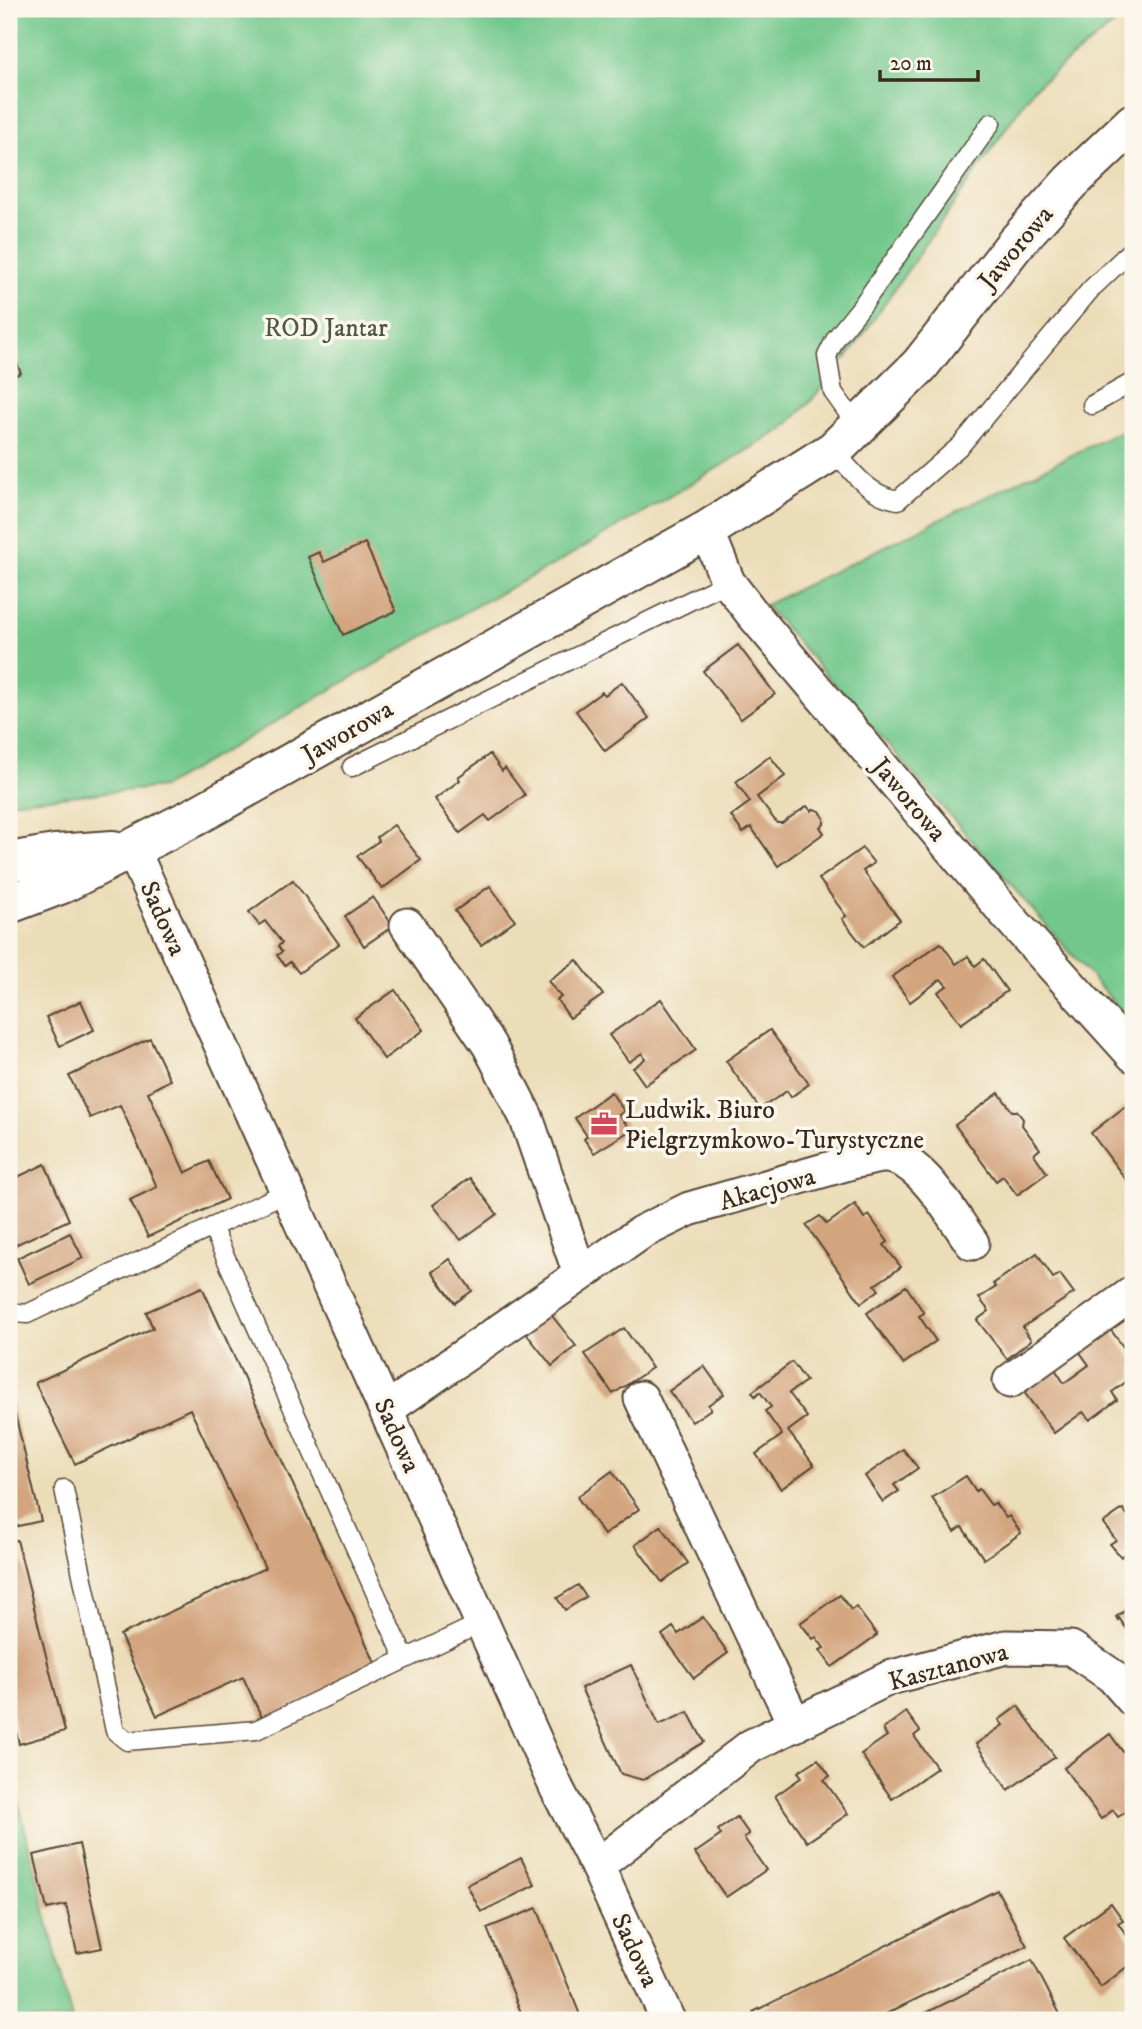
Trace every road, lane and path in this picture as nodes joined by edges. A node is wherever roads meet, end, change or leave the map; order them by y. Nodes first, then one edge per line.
1 (991, 123) dead end
2 (1133, 123) edge
3 (1133, 249) edge
4 (1133, 382) edge
5 (1092, 405) dead end
6 (846, 438) junction
7 (707, 530) junction
8 (728, 582) junction
9 (352, 767) dead end
10 (132, 848) junction
11 (9, 862) edge
12 (9, 904) edge
13 (407, 925) dead end
14 (1133, 1055) edge
15 (287, 1192) junction
16 (212, 1227) junction
17 (972, 1243) dead end
18 (580, 1274) junction
19 (1133, 1293) edge
20 (9, 1312) edge
21 (1010, 1381) dead end
22 (641, 1398) dead end
23 (387, 1409) junction
24 (64, 1489) dead end
25 (481, 1623) junction
26 (405, 1659) junction
27 (1133, 1700) edge
28 (795, 1725) junction
29 (597, 1866) junction
30 (668, 2020) edge

1 - 6 lane
2 - 6 street, Jaworowa
3 - 6 lane
4 - 5 lane
6 - 7 street, Jaworowa
7 - 8 street, Jaworowa
7 - 10 street, Jaworowa
8 - 9 lane
8 - 14 street, Jaworowa
10 - 11 street, Sadowa
10 - 12 street, Sadowa
10 - 15 street, Sadowa
13 - 18 street
15 - 16 lane
15 - 23 street, Sadowa
16 - 20 lane
16 - 26 lane
17 - 18 street, Akacjowa
18 - 23 street, Akacjowa
19 - 21 street
22 - 28 street
23 - 25 street, Sadowa
24 - 26 lane
25 - 26 lane
25 - 29 street, Sadowa
27 - 28 street, Kasztanowa
28 - 29 street, Kasztanowa
29 - 30 street, Sadowa

